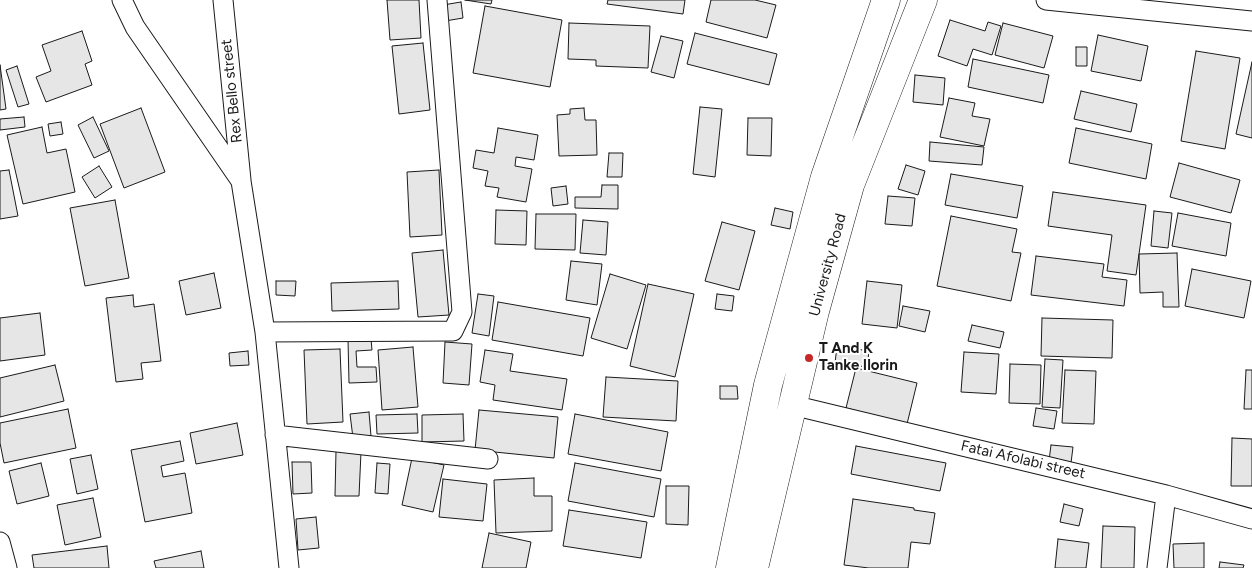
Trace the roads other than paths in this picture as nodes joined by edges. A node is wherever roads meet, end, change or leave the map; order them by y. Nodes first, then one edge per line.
1 (122, 0) edge
2 (223, 0) edge
3 (437, 0) edge
4 (886, 0) edge
5 (923, 0) edge
6 (1046, 0) edge
7 (1252, 21) edge
8 (241, 181) junction
9 (265, 332) junction
10 (792, 406) junction
11 (275, 435) junction
12 (488, 459) dead end
13 (1166, 494) junction
14 (1252, 519) edge
15 (0, 542) edge
16 (7, 568) edge
17 (289, 568) edge
18 (730, 568) edge
19 (754, 568) edge
20 (1156, 568) edge

1 - 8 street
2 - 8 street, Rex Bello street
3 - 9 street
4 - 18 main road, University Road
5 - 10 main road, University Road
6 - 7 street
8 - 9 street, Rex Bello street
9 - 11 street, Rex Bello street
10 - 13 street, Fatai Afolabi street
10 - 19 main road, University Road
11 - 12 street
11 - 17 street, Rex Bello street
13 - 14 street, Fatai Afolabi street
13 - 20 street
15 - 16 street

